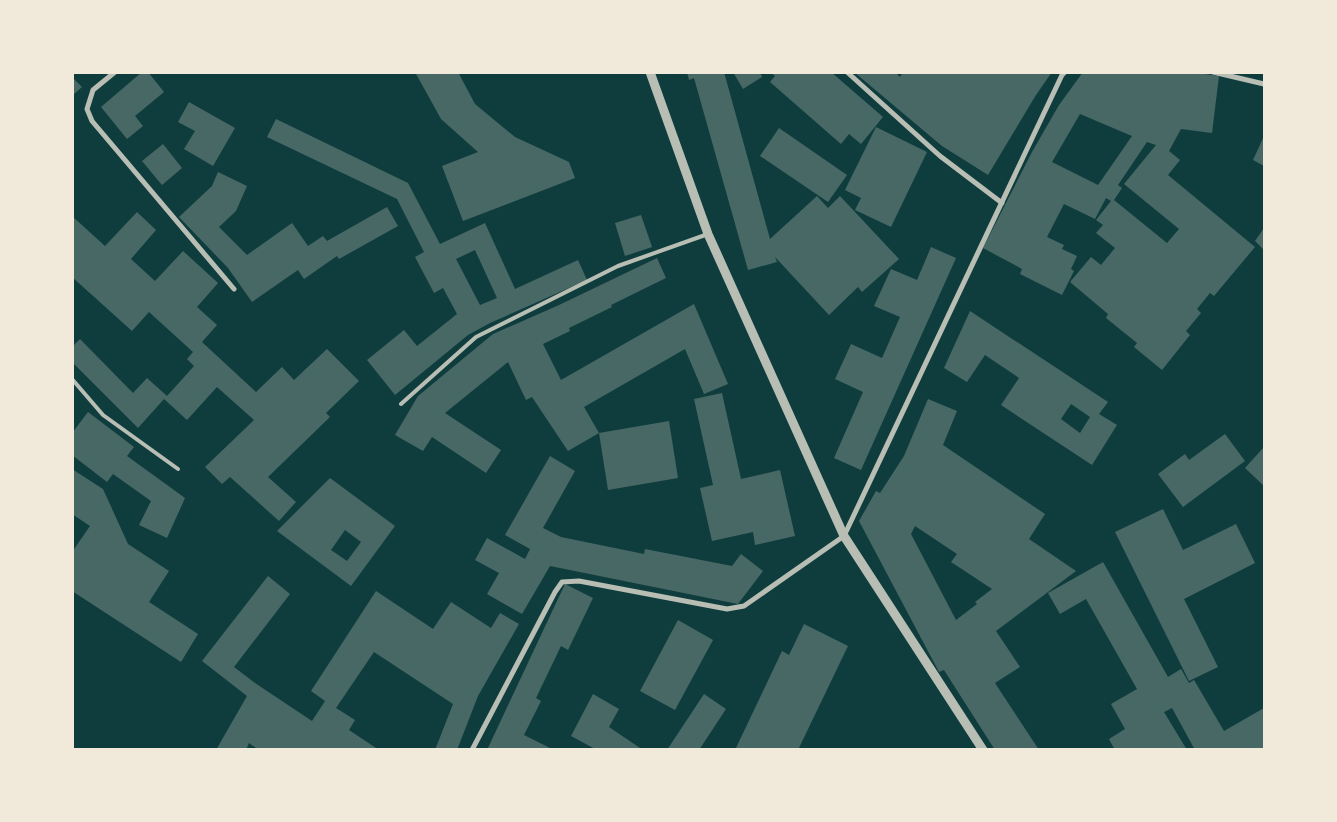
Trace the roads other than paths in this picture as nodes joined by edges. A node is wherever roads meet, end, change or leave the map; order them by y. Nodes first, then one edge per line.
1 (114, 72) edge
2 (650, 72) edge
3 (847, 72) edge
4 (1065, 72) edge
5 (1213, 72) edge
6 (1264, 84) edge
7 (1002, 203) junction
8 (708, 234) junction
9 (234, 289) dead end
10 (72, 379) edge
11 (401, 404) dead end
12 (178, 469) dead end
13 (844, 536) junction
14 (472, 750) edge
15 (983, 750) edge

1 - 9 street
2 - 8 street
3 - 7 street
4 - 7 street
5 - 6 street
7 - 13 street
8 - 11 lane
8 - 13 street
10 - 12 lane
13 - 14 street
13 - 15 street

